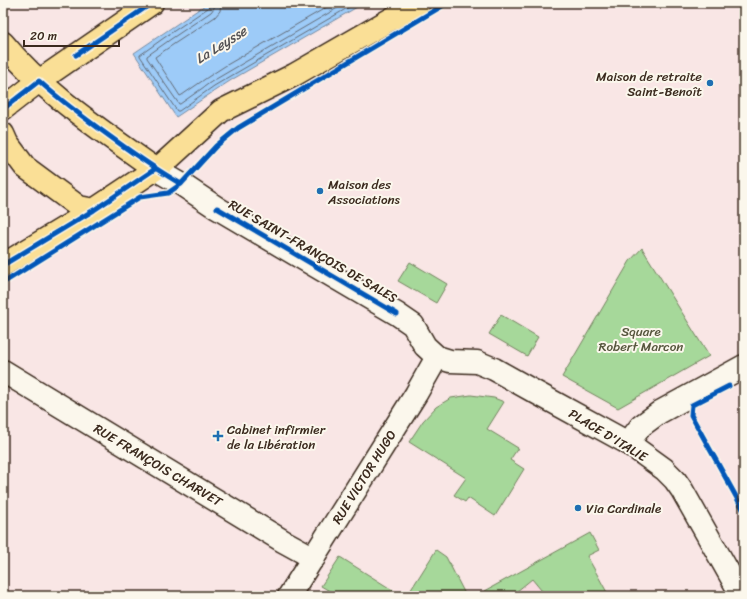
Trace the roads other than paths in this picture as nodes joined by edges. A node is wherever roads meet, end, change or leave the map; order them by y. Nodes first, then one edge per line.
1 (152, 3) edge
2 (419, 3) edge
3 (3, 43) edge
4 (39, 81) junction
5 (3, 109) edge
6 (3, 134) edge
7 (155, 169) junction
8 (94, 210) junction
9 (3, 265) edge
10 (437, 357) junction
11 (744, 366) edge
12 (3, 371) edge
13 (628, 444) junction
14 (314, 558) junction
15 (289, 596) edge
16 (742, 596) edge

1 - 4 main road
2 - 7 main road
3 - 4 main road
4 - 5 main road
4 - 7 main road
6 - 8 main road
7 - 8 main road
7 - 10 street, RUE SAINT-FRANÇOIS DE SALES
8 - 9 main road
10 - 13 street, PLACE D'ITALIE
10 - 14 street, RUE VICTOR HUGO
11 - 13 street
12 - 14 street, RUE FRANÇOIS CHARVET
13 - 16 street, PLACE D'ITALIE
14 - 15 street, RUE VICTOR HUGO

